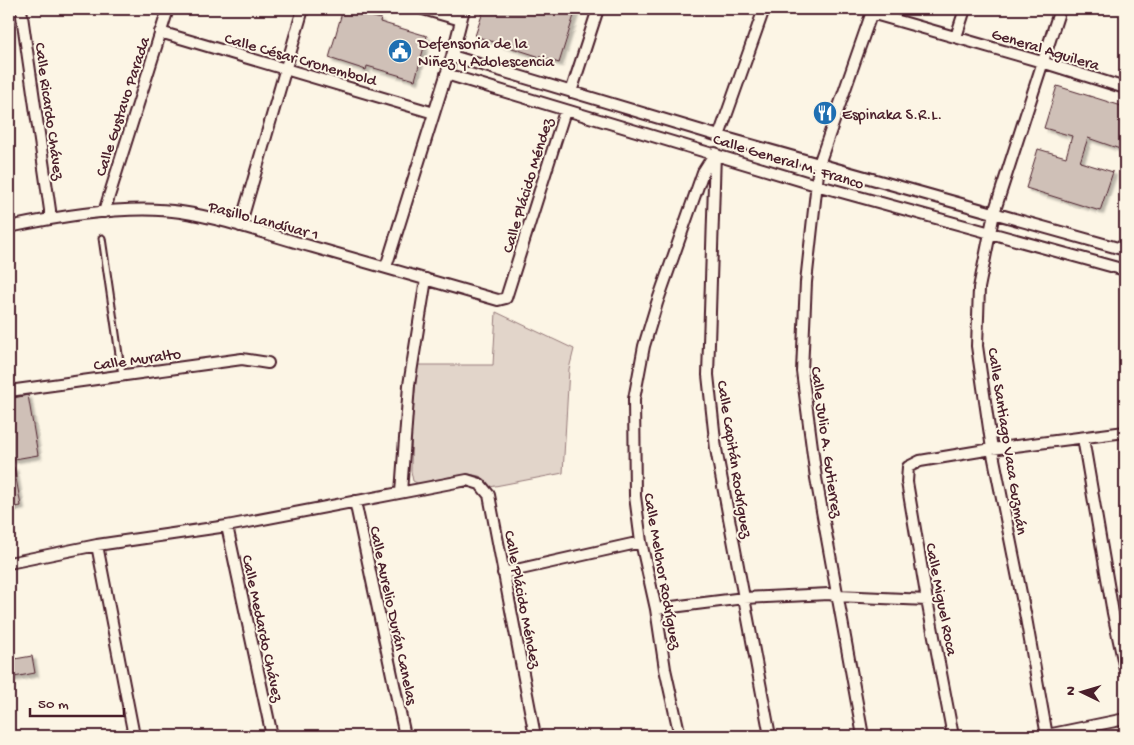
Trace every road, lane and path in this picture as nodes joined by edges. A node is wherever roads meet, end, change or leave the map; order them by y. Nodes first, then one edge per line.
1 (21, 9) edge
2 (168, 9) edge
3 (303, 9) edge
4 (423, 9) edge
5 (464, 9) edge
6 (598, 9) edge
7 (764, 9) edge
8 (965, 9) edge
9 (1060, 9) edge
10 (872, 11) edge
11 (461, 20) junction
12 (160, 32) junction
13 (956, 37) junction
14 (452, 56) junction
15 (1042, 62) junction
16 (285, 68) junction
17 (503, 72) junction
18 (446, 74) junction
19 (1125, 88) edge
20 (498, 89) junction
21 (571, 92) junction
22 (566, 111) junction
23 (434, 113) junction
24 (719, 136) junction
25 (714, 153) junction
26 (819, 164) junction
27 (816, 184) junction
28 (104, 212) junction
29 (994, 212) junction
30 (50, 218) junction
31 (240, 226) junction
32 (9, 227) edge
33 (990, 234) junction
34 (102, 238) dead end
35 (1125, 250) edge
36 (386, 267) junction
37 (1125, 270) edge
38 (426, 279) junction
39 (506, 298) joint
40 (268, 363) dead end
41 (122, 375) junction
42 (9, 391) edge
43 (1125, 432) edge
44 (1083, 438) junction
45 (992, 449) junction
46 (401, 492) junction
47 (355, 501) junction
48 (227, 526) junction
49 (640, 542) junction
50 (97, 545) junction
51 (9, 563) edge
52 (503, 573) junction
53 (837, 596) junction
54 (744, 598) junction
55 (927, 600) junction
56 (656, 609) junction
57 (1125, 669) edge
58 (1125, 719) edge
59 (134, 736) edge
60 (272, 736) edge
61 (405, 736) edge
62 (535, 736) edge
63 (680, 736) edge
64 (770, 736) edge
65 (863, 736) edge
66 (953, 736) edge
67 (1047, 736) edge

1 - 30 street, Calle Ricardo Chávez
2 - 12 street, Calle Gustavo Parada
3 - 16 street
4 - 11 street
5 - 11 street
6 - 21 street
7 - 24 street
8 - 13 street
9 - 15 street, Calle Santiago Vaca Guzmán
10 - 13 street, General Aguilera
10 - 26 street, Calle Julio A. Gutierrez
11 - 14 street
12 - 16 street, Calle César Cronembold
12 - 28 street, Calle Gustavo Parada
13 - 15 street, General Aguilera
14 - 17 street, Calle General M. Franco
14 - 18 street
15 - 19 street, General Aguilera
15 - 29 street, Calle Santiago Vaca Guzmán
16 - 23 street, Calle César Cronembold
16 - 31 street
17 - 20 street
17 - 21 street, Calle General M. Franco
18 - 20 street, Calle General M. Franco
18 - 23 street
20 - 22 street, Calle General M. Franco
21 - 24 street, Calle General M. Franco
22 - 25 street, Calle General M. Franco
22 - 39 street, Calle Plácido Méndez
23 - 36 street
24 - 26 street, Calle General M. Franco
25 - 27 street, Calle General M. Franco
25 - 49 street, Calle Melchor Rodríguez
25 - 54 street, Calle Capitán Rodríguez
26 - 27 street, Calle Julio A. Gutierrez
26 - 29 street, Calle General M. Franco
27 - 33 street, Calle General M. Franco
27 - 53 street, Calle Julio A. Gutierrez
28 - 30 street, Pasillo Landívar 1
28 - 31 street, Pasillo Landívar 1
29 - 33 street, Calle Santiago Vaca Guzmán
29 - 35 street, Calle General M. Franco
30 - 32 street, Pasillo Landívar 1
31 - 36 street, Pasillo Landívar 1
33 - 37 street, Calle General M. Franco
33 - 45 street, Calle Santiago Vaca Guzmán
34 - 41 lane
36 - 38 street, Pasillo Landívar 1
38 - 39 street, Pasillo Landívar 1
38 - 46 street
40 - 41 street, Calle Muralto
41 - 42 street, Calle Muralto
43 - 44 street
44 - 45 street
44 - 57 street
45 - 55 street, Calle Miguel Roca
45 - 67 street, Calle Santiago Vaca Guzmán
46 - 47 street
46 - 52 street, Calle Plácido Méndez
47 - 48 street
47 - 61 street, Calle Aurelio Durán Canelas
48 - 50 street
48 - 60 street, Calle Medardo Chávez
49 - 52 street
49 - 56 street, Calle Melchor Rodríguez
50 - 51 street
50 - 59 street
52 - 62 street, Calle Plácido Méndez
53 - 54 street
53 - 55 street
53 - 65 street, Calle Julio A. Gutierrez
54 - 56 street
54 - 64 street, Calle Capitán Rodríguez
55 - 66 street, Calle Miguel Roca
56 - 63 street, Calle Melchor Rodríguez
58 - 67 street

